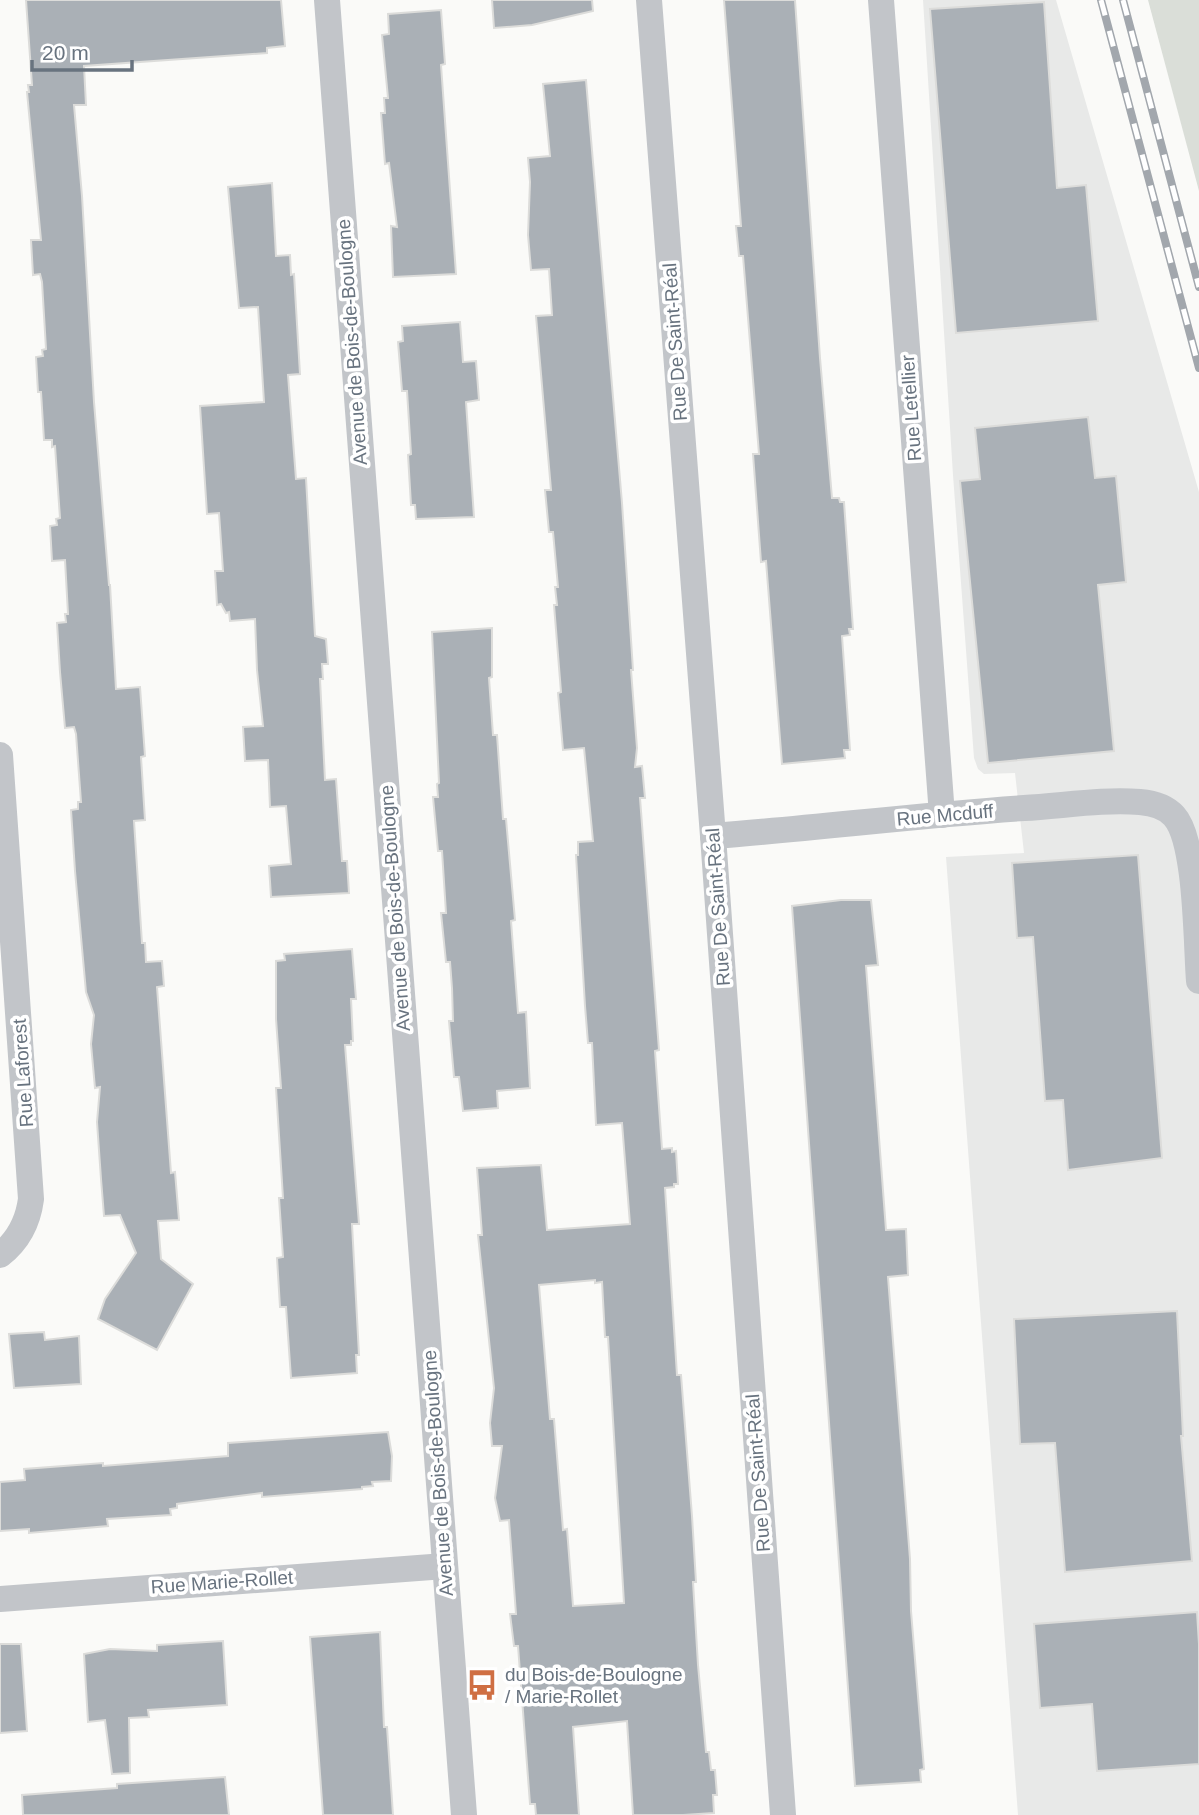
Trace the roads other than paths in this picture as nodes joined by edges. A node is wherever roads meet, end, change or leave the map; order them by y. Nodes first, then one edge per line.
1 (327, 0) edge
2 (649, 0) edge
3 (881, 0) edge
4 (0, 755) edge
5 (942, 815) junction
6 (713, 836) junction
7 (6, 935) edge
8 (1199, 981) edge
9 (0, 1255) edge
10 (445, 1566) junction
11 (0, 1599) edge
12 (464, 1815) edge
13 (783, 1815) edge

1 - 10 street, Avenue de Bois-de-Boulogne
2 - 6 street, Rue De Saint-Réal
3 - 5 street, Rue Letellier
4 - 7 street, Rue Laforest
5 - 6 street, Rue Mcduff
5 - 8 street, Rue Mcduff
6 - 13 street, Rue De Saint-Réal
7 - 9 street, Rue Laforest
10 - 11 street, Rue Marie-Rollet
10 - 12 street, Avenue de Bois-de-Boulogne

